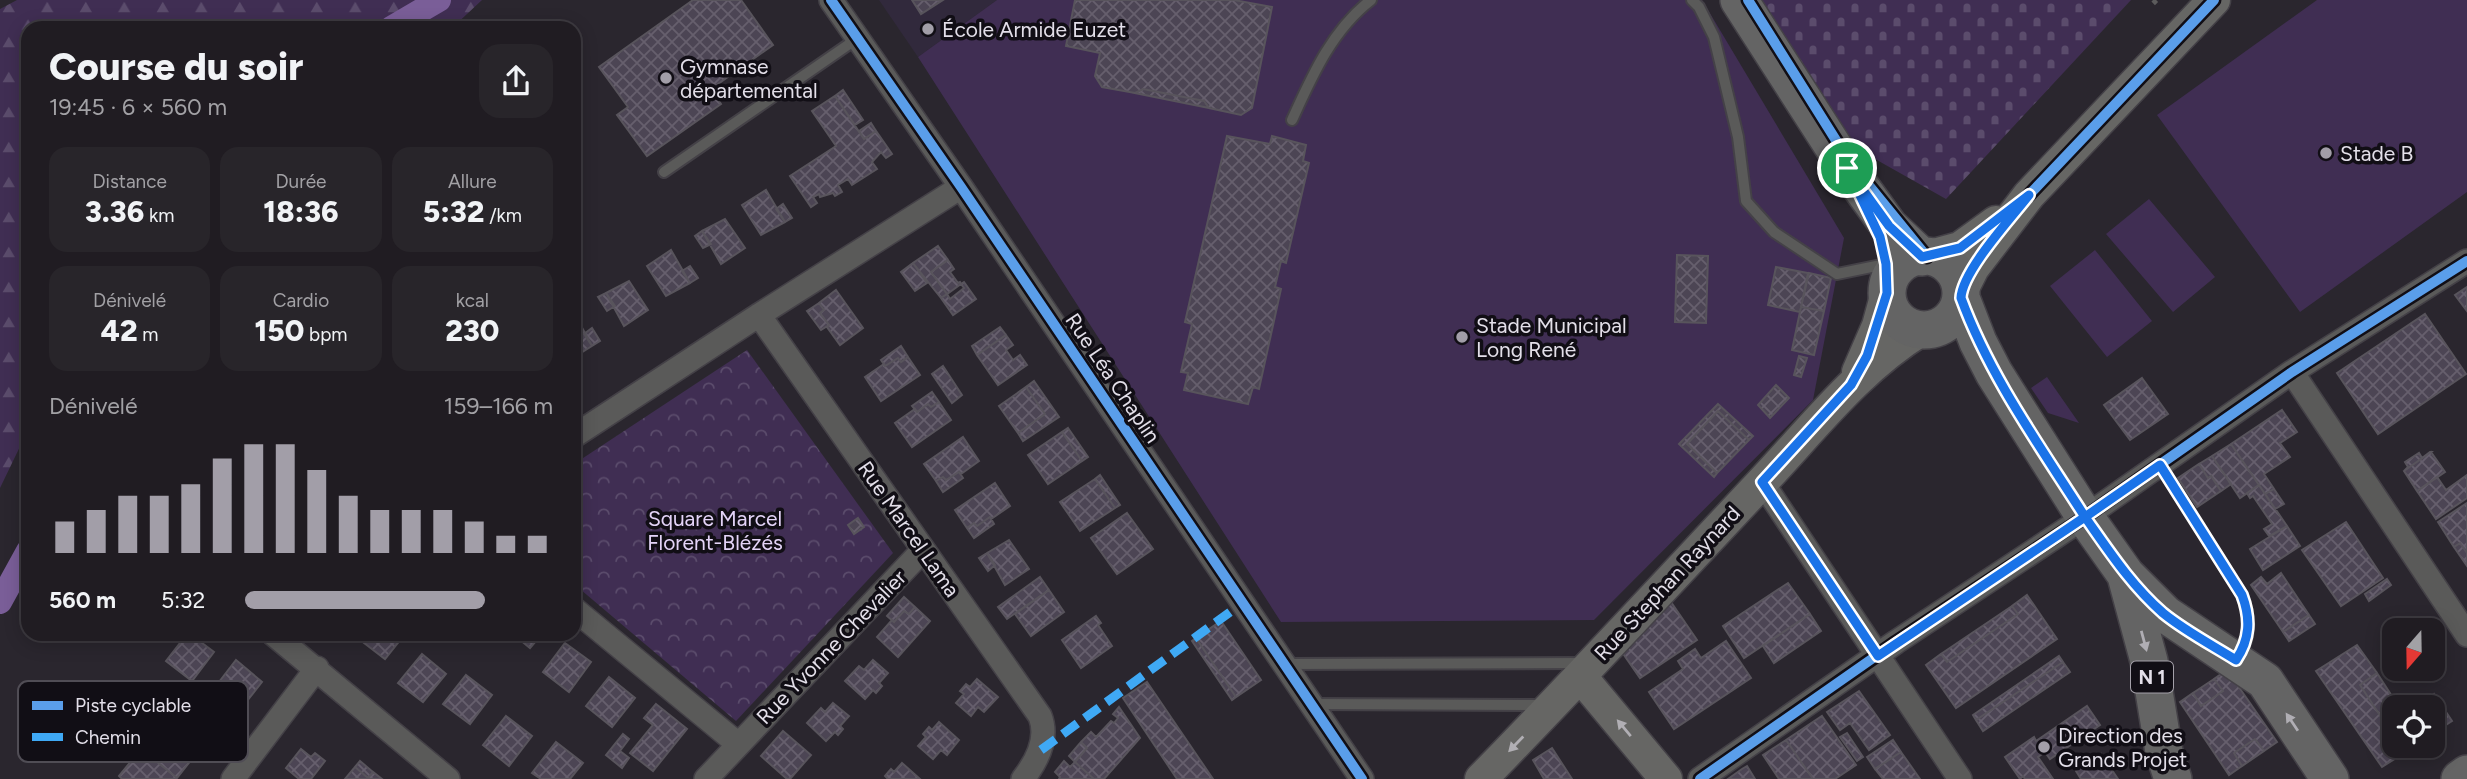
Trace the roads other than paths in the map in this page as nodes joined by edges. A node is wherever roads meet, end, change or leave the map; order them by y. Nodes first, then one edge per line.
1 (831, 0) edge
2 (1371, 0) edge
3 (1692, 0) edge
4 (1738, 0) edge
5 (2214, 0) edge
6 (858, 38) junction
7 (1292, 120) dead end
8 (1847, 168) junction
9 (664, 172) dead end
10 (961, 187) junction
11 (2029, 195) junction
12 (1924, 257) junction
13 (2467, 261) edge
14 (1887, 280) junction
15 (1961, 295) junction
16 (759, 315) junction
17 (1924, 330) junction
18 (2292, 372) junction
19 (1994, 373) junction
20 (1851, 385) junction
21 (581, 431) edge
22 (2160, 465) junction
23 (1762, 482) junction
24 (2085, 517) junction
25 (923, 550) junction
26 (2126, 575) junction
27 (581, 615) edge
28 (2467, 635) edge
29 (282, 641) edge
30 (1878, 656) junction
31 (2236, 660) junction
32 (1284, 664) junction
33 (317, 668) junction
34 (1588, 670) junction
35 (1311, 704) junction
36 (1553, 706) junction
37 (738, 744) junction
38 (248, 759) edge
39 (246, 762) edge
40 (2467, 774) edge
41 (233, 779) edge
42 (448, 779) edge
43 (706, 779) edge
44 (1023, 779) edge
45 (1362, 779) edge
46 (1481, 779) edge
47 (1666, 779) edge
48 (1700, 779) edge
49 (1960, 779) edge
50 (2173, 779) edge
51 (2330, 779) edge
52 (2460, 779) edge

1 - 6 street, Rue Léa Chaplin
2 - 7 lane
3 - 14 lane
4 - 8 main road, N 1
5 - 11 street
6 - 9 lane
6 - 10 street, Rue Léa Chaplin
8 - 12 main road, N 1
8 - 14 main road, N 1
10 - 16 street
10 - 32 street, Rue Léa Chaplin
11 - 12 street
11 - 15 street
12 - 14 main road
12 - 15 main road, N 1
13 - 18 street
14 - 17 main road, N 1
14 - 20 street, Rue Stephan Raynard
15 - 17 main road
15 - 19 main road, N 1
16 - 21 street
16 - 25 street, Rue Marcel Lama
17 - 19 main road, N 1
17 - 20 street, Rue Stephan Raynard
18 - 22 street
18 - 28 street
19 - 24 main road, N 1
20 - 23 street, Rue Stephan Raynard
22 - 24 street
22 - 31 lane
23 - 30 street
23 - 34 street, Rue Stephan Raynard
24 - 26 main road, N 1
24 - 30 street
25 - 37 street, Rue Yvonne Chevalier
25 - 44 street, Rue Marcel Lama
26 - 31 main road, N 1
26 -> 50 main road, N 1
27 - 37 street
29 - 33 street
30 - 48 street
30 - 49 street
51 -> 31 main road, N 1
32 - 34 lane
32 - 35 street, Rue Léa Chaplin
33 - 38 street
33 - 42 street
34 - 36 street, Rue Stephan Raynard
47 -> 34 street
35 - 36 lane
35 - 45 street, Rue Léa Chaplin
36 -> 46 street, Rue Stephan Raynard
37 - 43 street, Rue Yvonne Chevalier
39 - 41 street
40 - 52 main road

